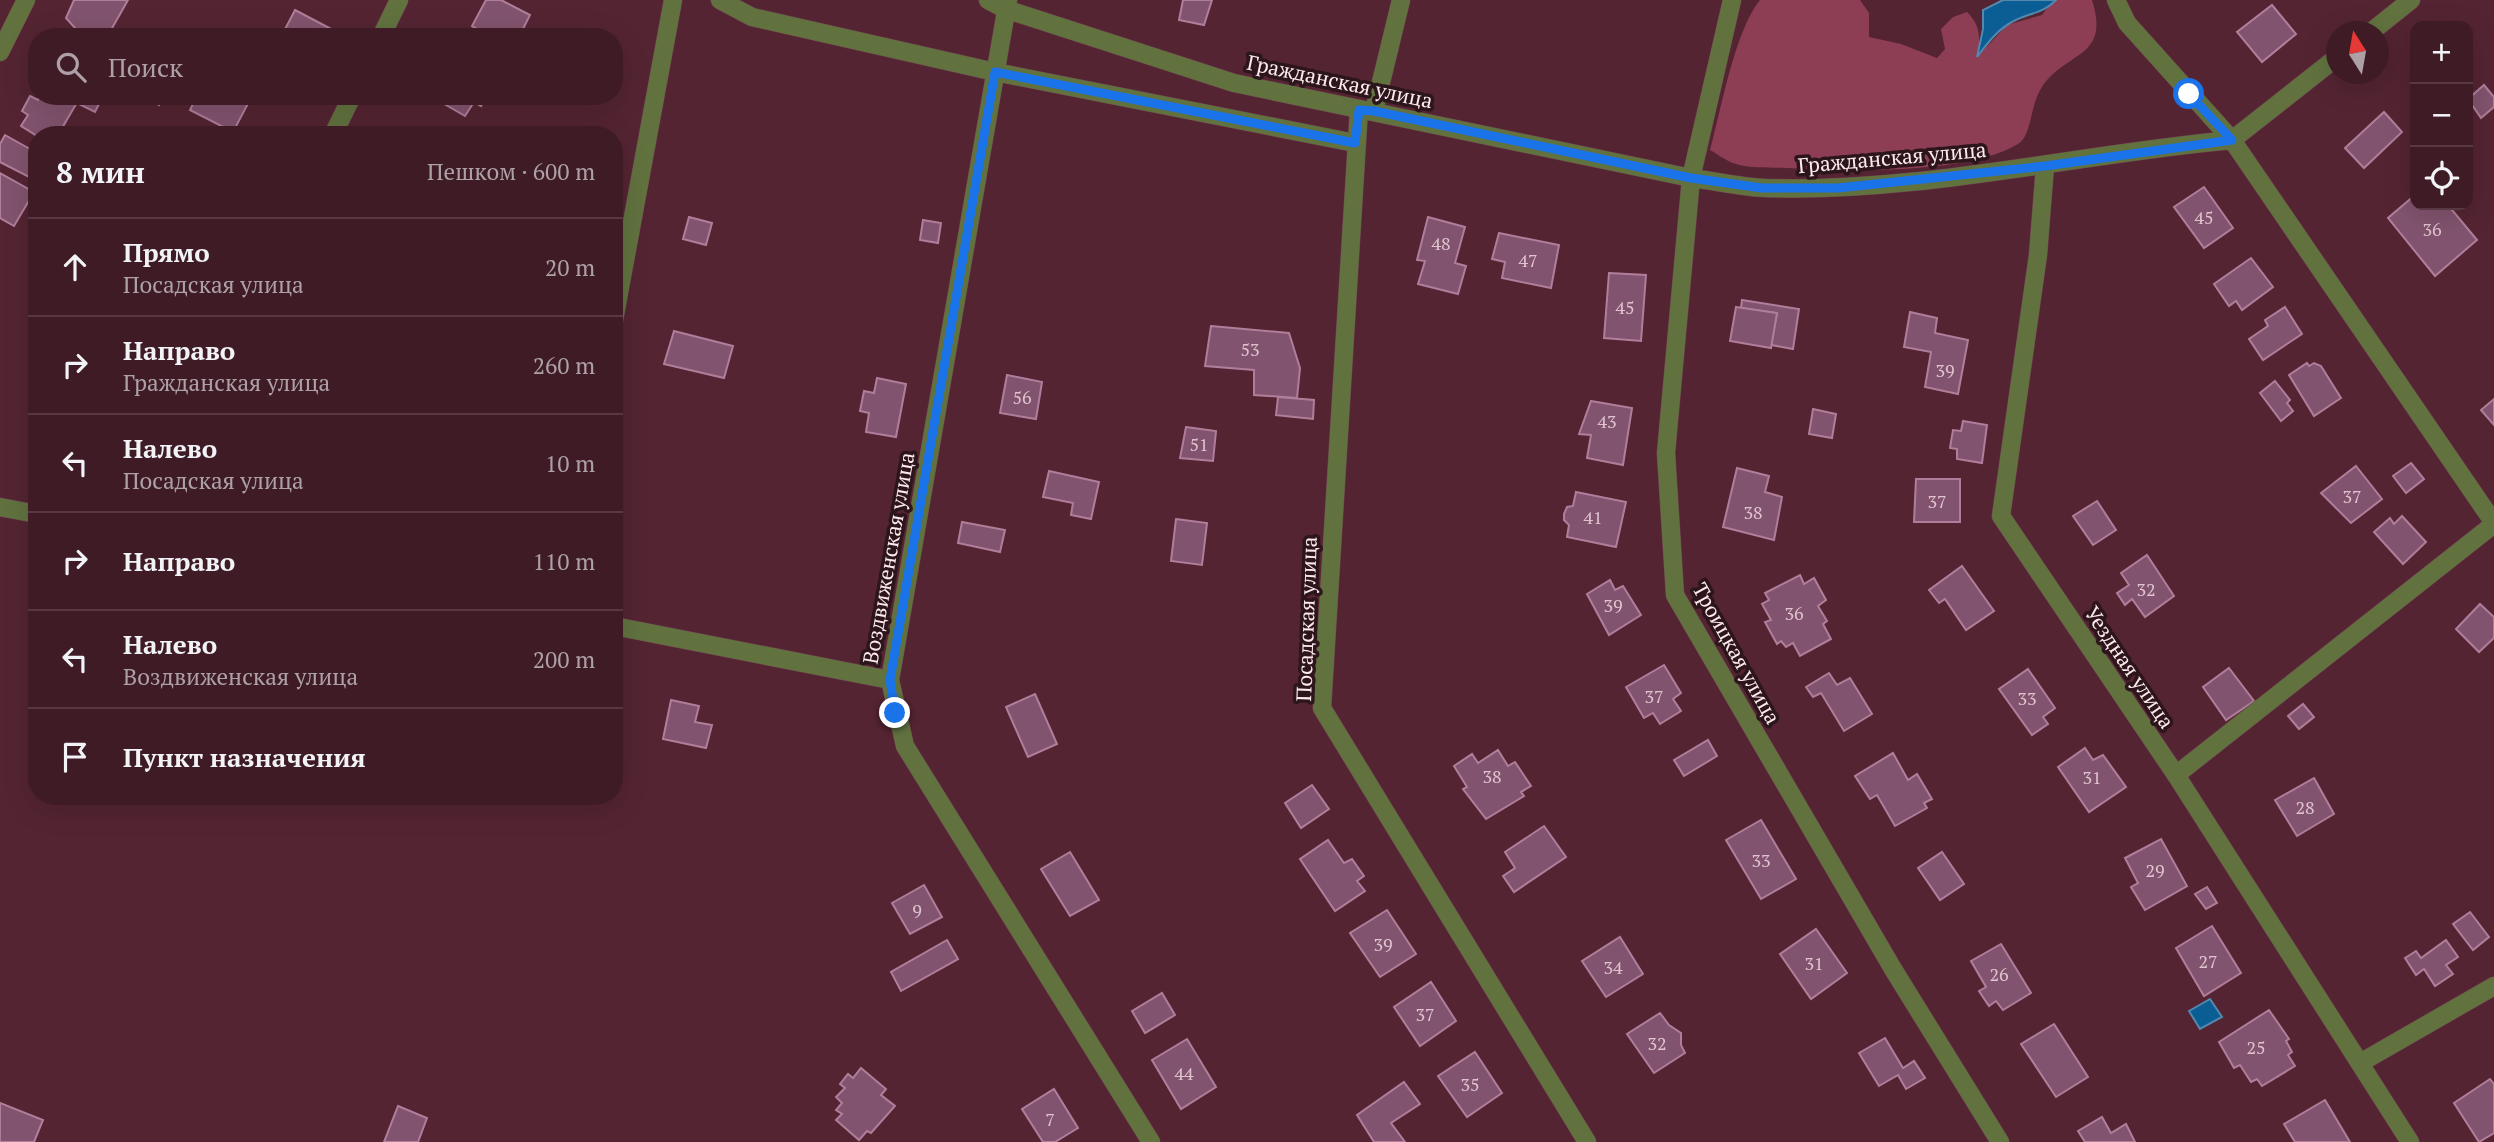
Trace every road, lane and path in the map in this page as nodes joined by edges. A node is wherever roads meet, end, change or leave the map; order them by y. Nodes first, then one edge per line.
1 (26, 0) edge
2 (400, 0) edge
3 (673, 0) edge
4 (720, 0) edge
5 (988, 0) edge
6 (1401, 0) edge
7 (1732, 0) edge
8 (2116, 0) edge
9 (2411, 0) edge
10 (1007, 4) edge
11 (2385, 21) edge
12 (386, 28) edge
13 (0, 52) edge
14 (2326, 66) edge
15 (995, 72) junction
16 (347, 105) edge
17 (1366, 110) junction
18 (337, 126) edge
19 (2232, 140) junction
20 (1355, 143) junction
21 (2045, 166) junction
22 (1691, 178) junction
23 (623, 271) edge
24 (0, 508) edge
25 (28, 513) edge
26 (2494, 523) edge
27 (623, 628) edge
28 (890, 680) junction
29 (2176, 775) junction
30 (2494, 986) edge
31 (2360, 1063) junction
32 (1152, 1142) edge
33 (1587, 1142) edge
34 (2000, 1142) edge
35 (2410, 1142) edge

1 - 13 street
2 - 12 street
3 - 23 street
4 - 15 street
5 - 10 street, Гражданская улица
6 - 17 street, Посадская улица
7 - 22 street, Троицкая улица
8 - 19 street
9 - 11 street
10 - 15 street, Воздвиженская улица
10 - 17 street, Гражданская улица
14 - 19 street
15 - 20 street
15 - 28 street, Воздвиженская улица
16 - 18 street
17 - 20 street, Посадская улица
17 - 22 street, Гражданская улица
19 - 21 street, Гражданская улица
19 - 26 street
20 - 33 street, Посадская улица
21 - 22 street, Гражданская улица
21 - 29 street, Уездная улица
22 - 34 street, Троицкая улица
24 - 25 street
26 - 29 street
27 - 28 street
28 - 32 street, Воздвиженская улица
29 - 31 street, Уездная улица
30 - 31 street
31 - 35 street, Уездная улица

